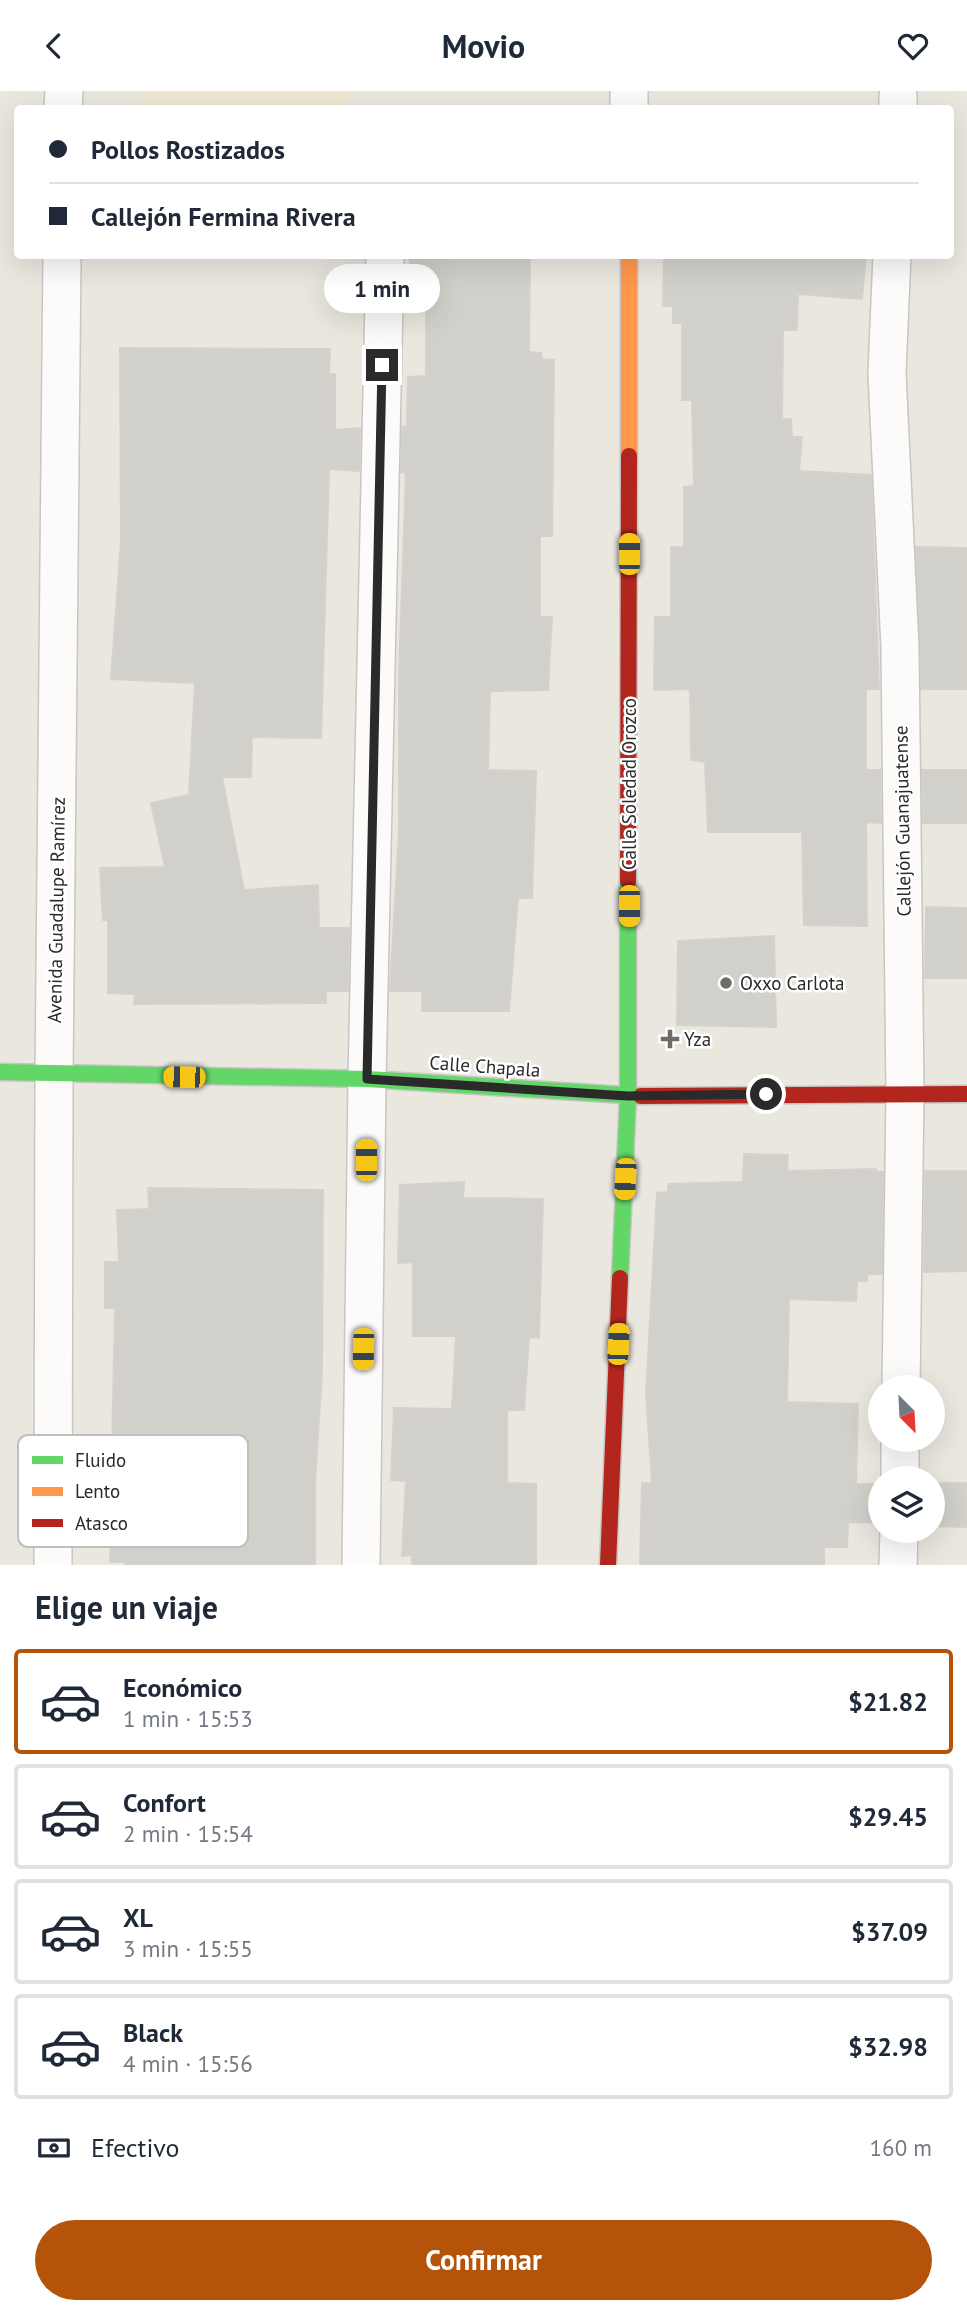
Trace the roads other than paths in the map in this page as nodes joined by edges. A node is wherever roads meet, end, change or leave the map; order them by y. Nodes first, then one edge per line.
1 (62, 259) edge
2 (385, 259) edge
3 (629, 259) edge
4 (892, 259) edge
5 (0, 1072) edge
6 (54, 1075) junction
7 (367, 1079) junction
8 (905, 1093) junction
9 (967, 1094) edge
10 (628, 1096) junction
11 (901, 1375) edge
12 (54, 1435) edge
13 (899, 1543) edge
14 (54, 1547) edge
15 (54, 1565) edge
16 (361, 1565) edge
17 (608, 1565) edge
18 (898, 1565) edge

1 - 6 street, Avenida Guadalupe Ramírez
2 - 7 street
3 - 10 street, Calle Soledad Orozco
4 - 8 street, Callejón Guanajuatense
5 - 6 street, Calle Chapala
6 - 7 street, Calle Chapala
6 - 12 street, Avenida Guadalupe Ramírez
7 - 10 street, Calle Chapala
7 - 16 street
8 - 9 street, Calle Chapala
8 - 10 street, Calle Chapala
8 - 11 street, Callejón Guanajuatense
10 - 17 street, Calle Soledad Orozco
13 - 18 street
14 - 15 street, Avenida Guadalupe Ramírez

